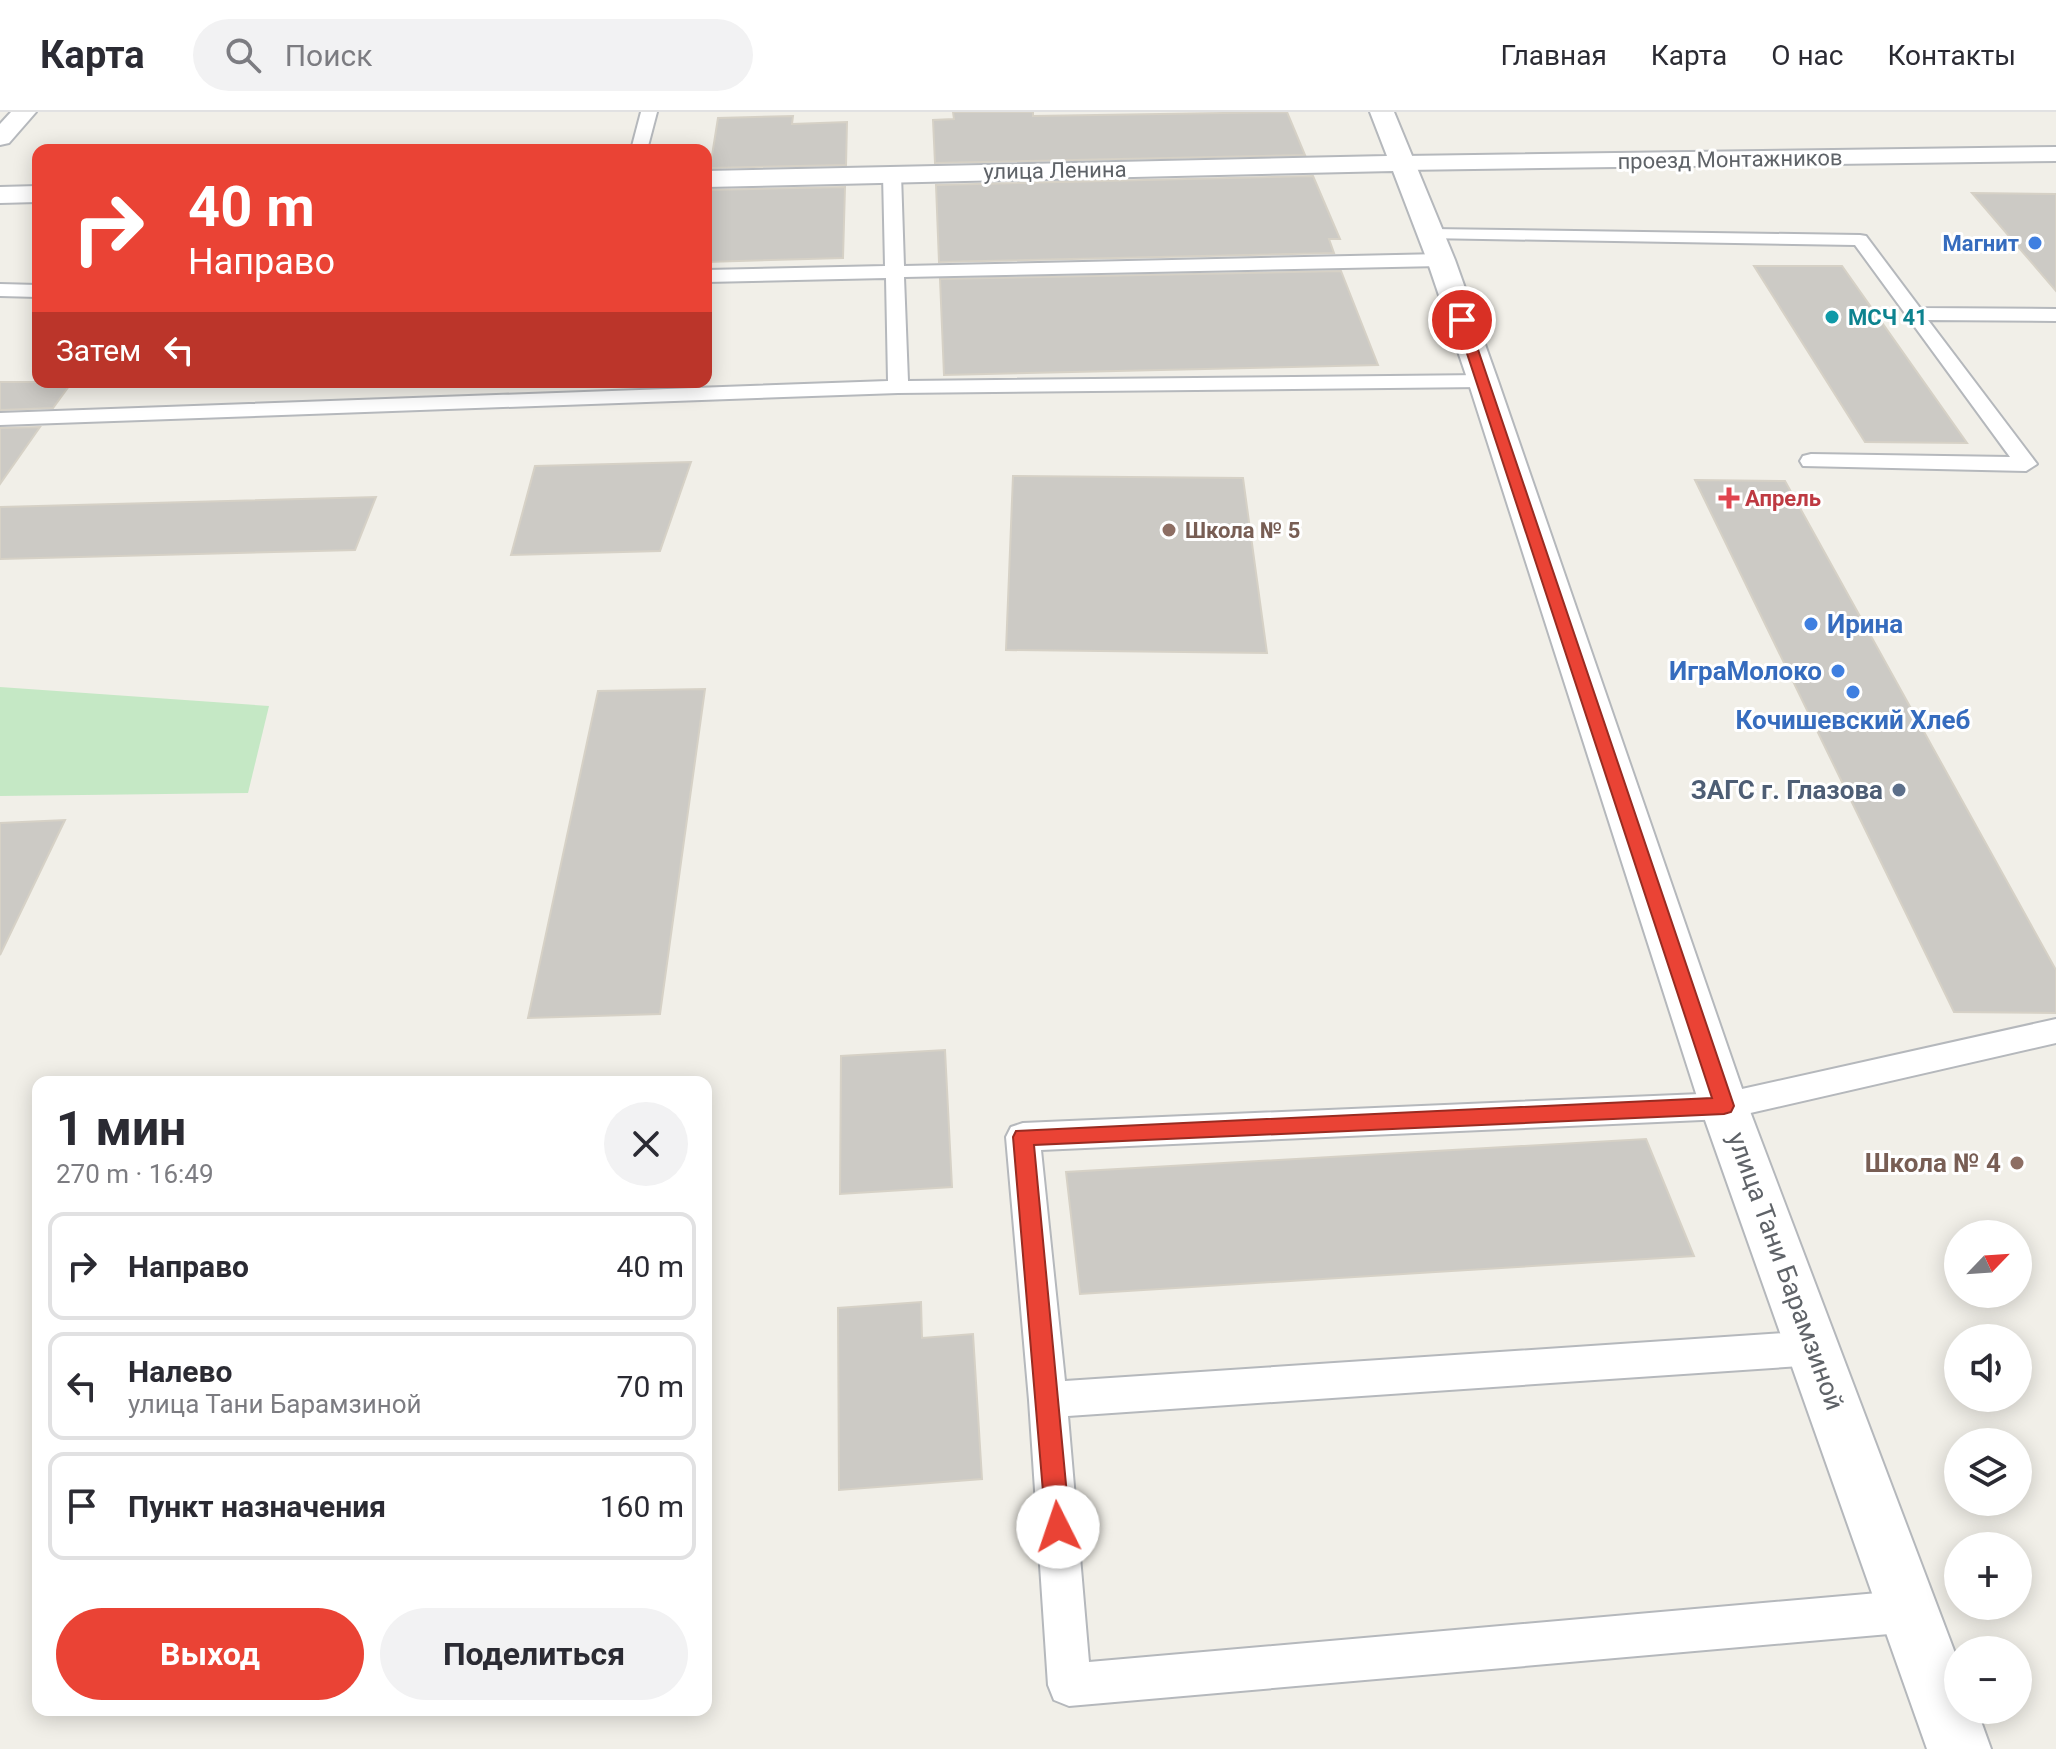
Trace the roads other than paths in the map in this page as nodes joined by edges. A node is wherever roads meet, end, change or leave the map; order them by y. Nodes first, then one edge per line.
1 (24, 112) edge
2 (649, 112) edge
3 (1382, 112) edge
4 (0, 138) edge
5 (641, 144) edge
6 (2056, 154) edge
7 (1404, 163) junction
8 (892, 174) junction
9 (712, 179) edge
10 (32, 194) edge
11 (0, 195) edge
12 (1436, 247) junction
13 (895, 270) junction
14 (712, 276) edge
15 (0, 290) edge
16 (32, 291) edge
17 (1914, 314) junction
18 (2056, 315) edge
19 (1483, 381) junction
20 (898, 387) junction
21 (0, 419) edge
22 (1811, 461) dead end
23 (2056, 1031) edge
24 (1724, 1106) junction
25 (1815, 1348) junction
26 (1048, 1400) junction
27 (1912, 1611) junction
28 (1959, 1749) edge

1 - 4 street
2 - 5 lane
3 - 7 street, улица Тани Барамзиной
6 - 7 street, проезд Монтажников
7 - 8 street, улица Ленина
7 - 12 street, улица Тани Барамзиной
8 - 9 street, улица Ленина
8 - 13 lane
10 - 11 street
12 - 13 lane
12 - 17 lane
12 - 19 street, улица Тани Барамзиной
13 - 14 lane
13 - 20 lane
15 - 16 lane
17 - 18 lane
17 - 22 lane
19 - 20 lane
19 - 24 street, улица Тани Барамзиной
20 - 21 lane
23 - 24 lane
24 - 25 street, улица Тани Барамзиной
24 - 26 lane
25 - 26 lane
25 - 27 street, улица Тани Барамзиной
26 - 27 lane
27 - 28 street, улица Тани Барамзиной

